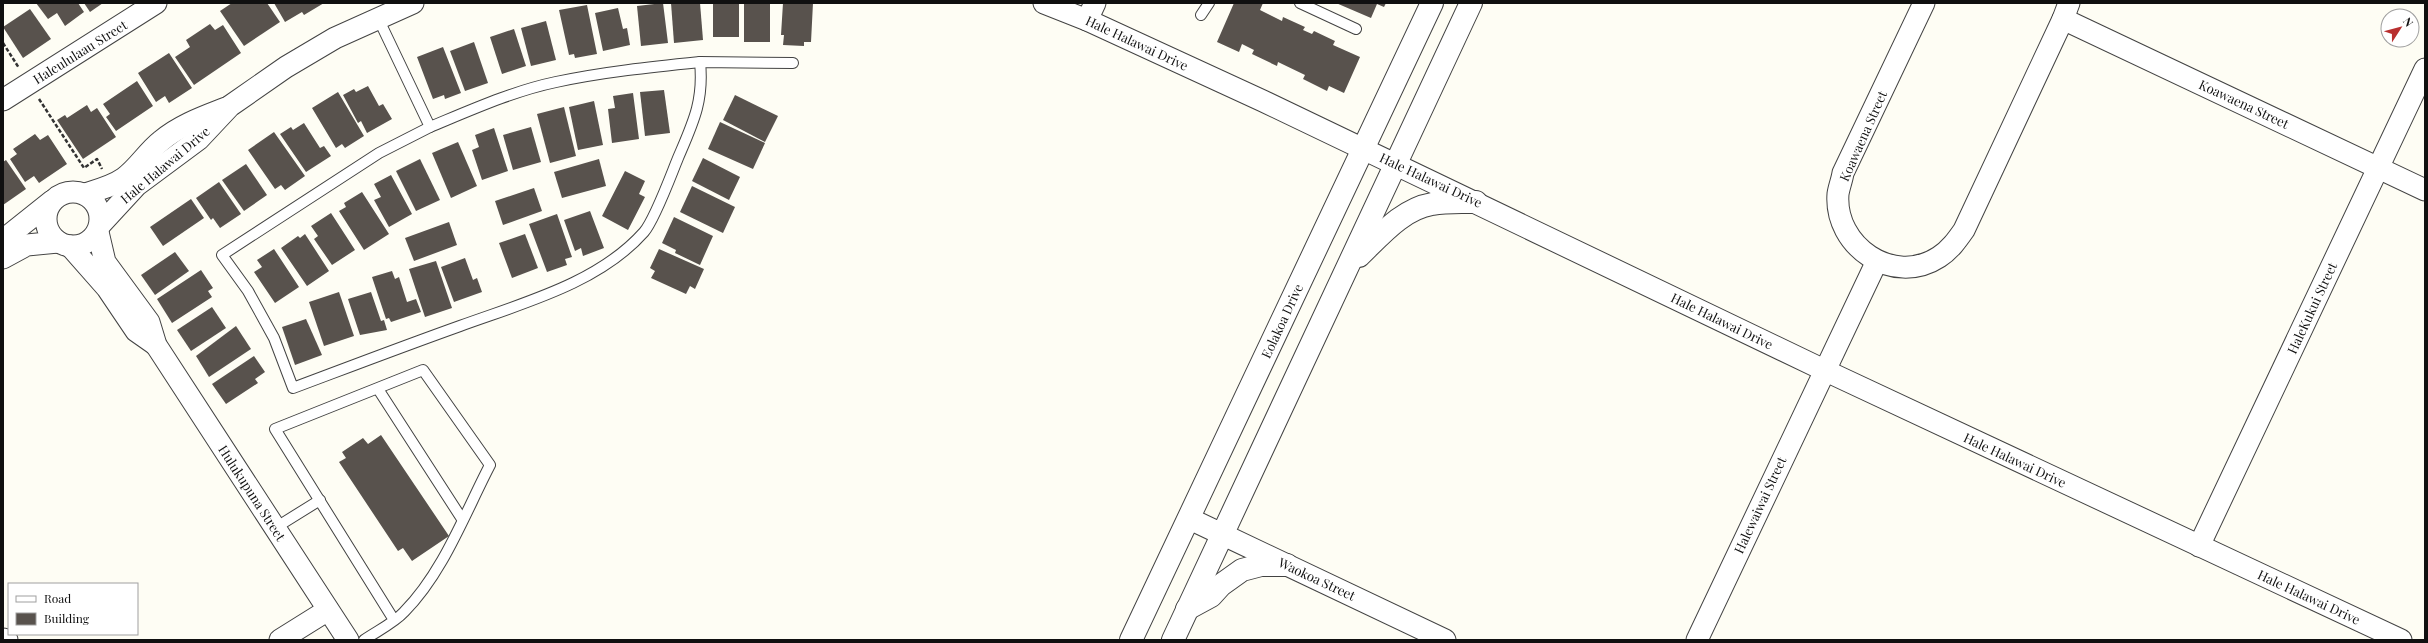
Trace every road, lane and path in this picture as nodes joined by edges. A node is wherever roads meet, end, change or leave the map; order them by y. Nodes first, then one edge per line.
1 (156, 3) edge
2 (412, 3) edge
3 (1044, 3) edge
4 (1209, 3) edge
5 (1432, 3) edge
6 (1471, 3) edge
7 (1924, 3) edge
8 (1306, 4) edge
9 (374, 10) edge
10 (2066, 11) edge
11 (1091, 12) edge
12 (1201, 15) dead end
13 (1356, 29) dead end
14 (3, 43) edge
15 (700, 62) junction
16 (793, 63) dead end
17 (2425, 69) edge
18 (29, 84) junction
19 (3, 100) edge
20 (230, 106) junction
21 (430, 126) junction
22 (1364, 148) junction
23 (1396, 164) junction
24 (2378, 168) junction
25 (114, 184) junction
26 (2425, 190) edge
27 (85, 194) junction
28 (52, 201) junction
29 (1476, 202) junction
30 (99, 228) junction
31 (3, 240) edge
32 (64, 244) junction
33 (3, 258) edge
34 (1877, 261) junction
35 (1348, 267) junction
36 (156, 345) junction
37 (1824, 370) junction
38 (378, 389) junction
39 (320, 500) junction
40 (462, 519) junction
41 (1190, 519) junction
42 (275, 528) junction
43 (1222, 534) junction
44 (2199, 546) junction
45 (1287, 565) junction
46 (1187, 609) junction
47 (328, 610) junction
48 (394, 620) junction
49 (3, 639) edge
50 (7, 640) edge
51 (280, 640) edge
52 (348, 640) edge
53 (364, 640) edge
54 (1132, 640) edge
55 (1173, 640) edge
56 (1445, 640) edge
57 (1697, 640) edge
58 (2400, 640) edge

1 - 18 street, Haleululaau Street
2 - 9 street, Hale Halawai Drive
3 - 11 street, Hale Halawai Drive
4 - 12 lane
5 - 22 street, Eolakoa Drive
6 - 23 street
7 - 34 street, Koawaena Street
8 - 13 lane
9 - 20 street, Hale Halawai Drive
9 - 21 lane
10 - 24 street, Koawaena Street
10 - 34 street, Koawaena Street
11 - 22 street, Hale Halawai Drive
14 - 18 path
15 - 16 lane
15 - 21 lane
15 - 21 lane
17 - 24 street, HaleKukui Street
18 - 19 street, Haleululaau Street
18 - 25 path
20 - 25 street, Hale Halawai Drive
20 - 30 street, Hale Halawai Drive
22 - 23 street, Hale Halawai Drive
22 - 41 street, Eolakoa Drive
23 - 29 street, Hale Halawai Drive
23 - 35 street
24 - 26 street, Koawaena Street
24 - 44 street, HaleKukui Street
25 - 27 street, Hale Halawai Drive
27 - 28 street
27 - 30 street
28 - 31 street
28 - 32 street
29 - 35 street
29 - 37 street, Hale Halawai Drive
30 - 32 street
30 - 36 street, Hulukupuna Street
32 - 33 street
32 - 36 street, Hulukupuna Street
34 - 37 street
35 - 43 street
36 - 42 street, Hulukupuna Street
37 - 44 street, Hale Halawai Drive
37 - 57 street, Halewaiwai Street
38 - 39 lane
38 - 40 lane
38 - 40 lane
39 - 42 lane
39 - 48 lane
40 - 48 lane
41 - 43 street, Waokoa Street
41 - 54 street, Eolakoa Drive
42 - 47 street, Hulukupuna Street
43 - 45 street, Waokoa Street
43 - 46 street
44 - 58 street, Hale Halawai Drive
45 - 46 street
45 - 56 street, Waokoa Street
46 - 55 street
47 - 51 street
47 - 52 street, Hulukupuna Street
48 - 53 lane
49 - 50 street

